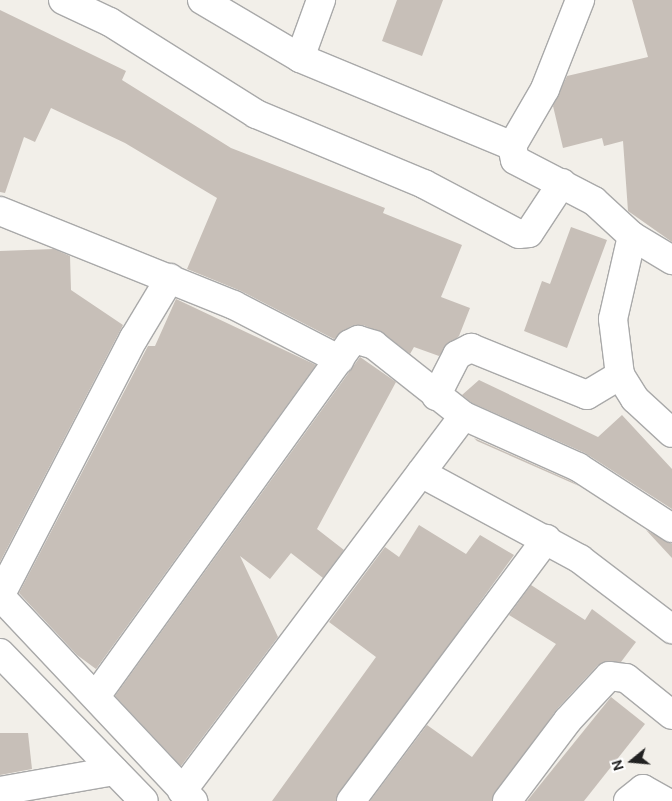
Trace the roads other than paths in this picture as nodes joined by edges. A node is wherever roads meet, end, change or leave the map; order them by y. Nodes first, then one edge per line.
1 (63, 0) edge
2 (202, 0) edge
3 (321, 0) edge
4 (580, 0) edge
5 (300, 58) junction
6 (512, 146) junction
7 (562, 182) junction
8 (0, 211) edge
9 (632, 236) junction
10 (672, 260) edge
11 (170, 278) junction
12 (340, 360) junction
13 (620, 375) junction
14 (436, 396) junction
15 (464, 416) junction
16 (667, 420) edge
17 (421, 472) junction
18 (672, 528) edge
19 (546, 539) junction
20 (0, 596) edge
21 (672, 629) edge
22 (0, 653) edge
23 (96, 696) junction
24 (672, 715) edge
25 (114, 771) junction
26 (0, 791) edge
27 (187, 796) edge
28 (144, 801) edge
29 (351, 801) edge
30 (507, 801) edge
31 (628, 801) edge
32 (665, 801) edge

1 - 7 street
2 - 5 street
3 - 5 street
4 - 6 street
5 - 6 street
6 - 7 street
7 - 9 street
8 - 11 street
9 - 10 street
9 - 13 street
11 - 12 street
11 - 20 street
12 - 14 street
12 - 23 street
13 - 14 street
13 - 16 street
14 - 15 street
15 - 17 street
15 - 18 street
17 - 19 street
17 - 27 street
19 - 21 street
19 - 29 street
20 - 23 street
22 - 25 street
23 - 27 street
24 - 30 street
25 - 26 street
25 - 28 street
31 - 32 street

